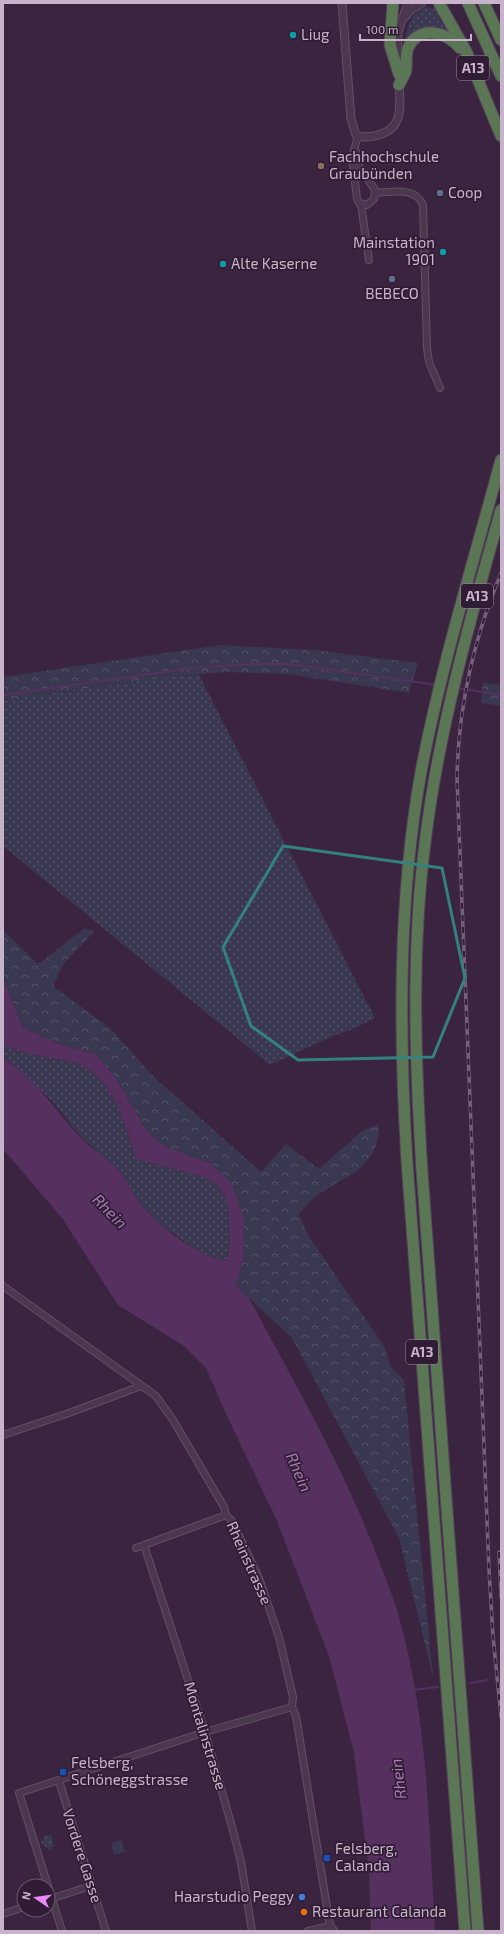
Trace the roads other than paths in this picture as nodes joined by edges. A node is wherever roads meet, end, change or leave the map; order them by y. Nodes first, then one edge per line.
1 (342, 3) edge
2 (393, 3) edge
3 (408, 3) edge
4 (422, 3) edge
5 (439, 3) edge
6 (468, 3) edge
7 (484, 3) edge
8 (401, 22) junction
9 (501, 40) edge
10 (476, 75) junction
11 (501, 76) edge
12 (399, 79) junction
13 (358, 136) junction
14 (501, 136) edge
15 (355, 148) junction
16 (375, 193) junction
17 (359, 202) junction
18 (369, 260) dead end
19 (440, 388) dead end
20 (501, 460) edge
21 (501, 510) edge
22 (3, 1286) edge
23 (141, 1386) junction
24 (3, 1435) edge
25 (226, 1515) junction
26 (144, 1545) junction
27 (136, 1548) dead end
28 (292, 1707) junction
29 (205, 1732) junction
30 (59, 1781) junction
31 (44, 1878) edge
32 (91, 1886) junction
33 (56, 1897) edge
34 (16, 1910) edge
35 (3, 1914) edge
36 (56, 1915) edge
37 (332, 1928) edge
38 (62, 1931) edge
39 (106, 1931) edge
40 (252, 1931) edge
41 (308, 1931) edge
42 (465, 1931) edge
43 (478, 1931) edge

1 - 13 street
2 - 12 highway
3 - 8 street
4 - 8 street
5 - 10 highway, A13
6 - 11 highway, A13
7 - 9 highway, A13
8 - 12 street
10 - 12 highway, A13
10 - 14 highway, A13
12 - 13 street
13 - 15 street
15 - 16 street
15 - 17 street
16 - 17 street
16 - 19 street
17 - 18 street
20 - 42 highway, A13
21 - 43 highway, A13
22 - 23 street, Rheinstrasse
23 - 24 street
23 - 25 street, Rheinstrasse
25 - 26 street
25 - 28 street, Rheinstrasse
26 - 27 street
26 - 29 street, Montalinstrasse
28 - 29 street
28 - 37 street, Rheinstrasse
29 - 30 street
29 - 40 street, Montalinstrasse
30 - 31 street
30 - 32 street, Vordere Gasse
32 - 33 street
32 - 39 street, Vordere Gasse
34 - 35 street
36 - 38 street
37 - 41 street

